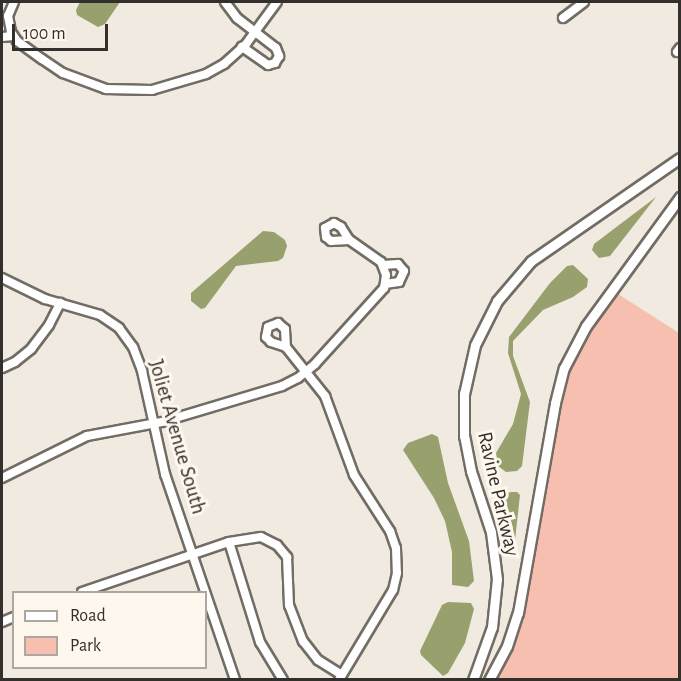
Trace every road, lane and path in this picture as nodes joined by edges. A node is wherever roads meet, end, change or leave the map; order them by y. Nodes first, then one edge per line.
1 (225, 2) edge
2 (277, 2) edge
3 (584, 2) edge
4 (12, 4) edge
5 (563, 18) dead end
6 (5, 21) edge
7 (255, 31) junction
8 (13, 36) junction
9 (2, 38) edge
10 (242, 47) junction
11 (680, 158) edge
12 (680, 197) edge
13 (350, 240) dead end
14 (383, 265) junction
15 (2, 278) edge
16 (386, 284) junction
17 (60, 303) junction
18 (286, 347) dead end
19 (2, 368) edge
20 (307, 371) junction
21 (154, 424) junction
22 (2, 478) edge
23 (229, 542) junction
24 (193, 553) junction
25 (85, 591) edge
26 (206, 591) edge
27 (207, 594) edge
28 (341, 677) edge
29 (236, 680) edge
30 (283, 680) edge
31 (472, 680) edge
32 (489, 680) edge

1 - 7 street
2 - 7 street
3 - 5 street
4 - 6 street
6 - 8 street
7 - 10 street
7 - 10 street
8 - 9 street
8 - 10 street
11 - 31 street, Ravine Parkway
12 - 32 street, Ravine Parkway
13 - 14 street
14 - 16 street
14 - 16 street
15 - 17 street, Joliet Avenue South
16 - 20 street
17 - 19 street
17 - 21 street, Joliet Avenue South
18 - 20 street
20 - 21 street
20 - 28 street
21 - 22 street
21 - 24 street, Joliet Avenue South
23 - 24 street
23 - 28 street
23 - 30 street
24 - 25 street
24 - 26 street, Joliet Avenue South
27 - 29 street, Joliet Avenue South

